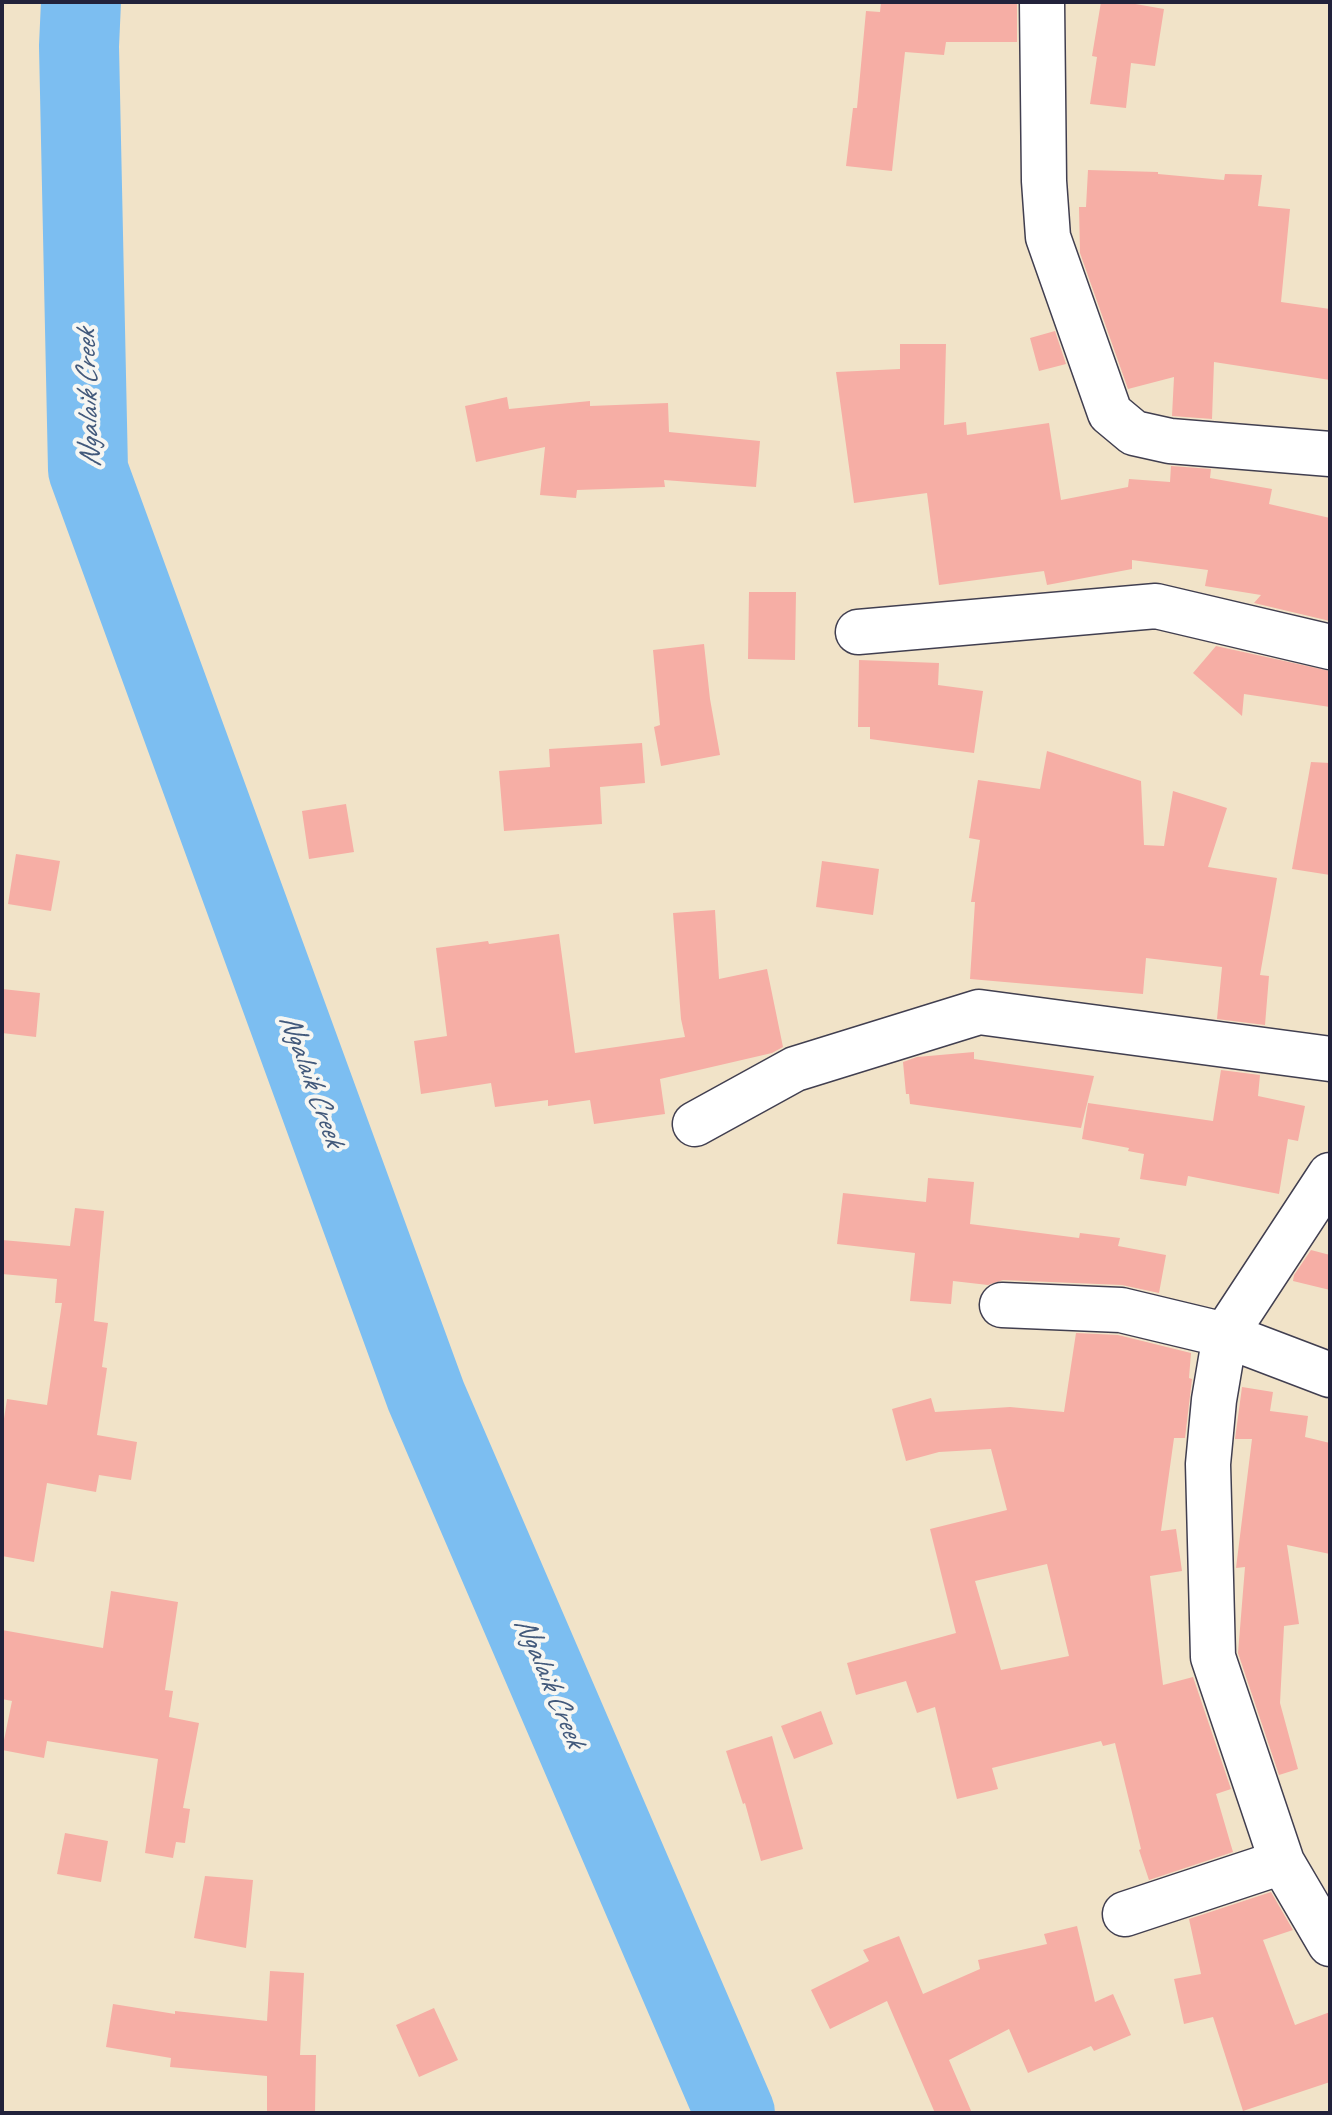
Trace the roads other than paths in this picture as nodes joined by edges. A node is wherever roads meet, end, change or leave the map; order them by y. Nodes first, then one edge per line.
1 (1042, 2) edge
2 (1330, 454) edge
3 (858, 632) dead end
4 (1330, 647) edge
5 (1330, 1059) edge
6 (695, 1124) dead end
7 (1330, 1175) edge
8 (1002, 1305) dead end
9 (1225, 1335) junction
10 (1330, 1375) edge
11 (1282, 1862) junction
12 (1125, 1914) dead end
13 (1330, 1944) edge

1 - 2 street
3 - 4 street
5 - 6 street
7 - 9 street
8 - 9 street
9 - 10 street
9 - 11 street
11 - 12 street
11 - 13 street

